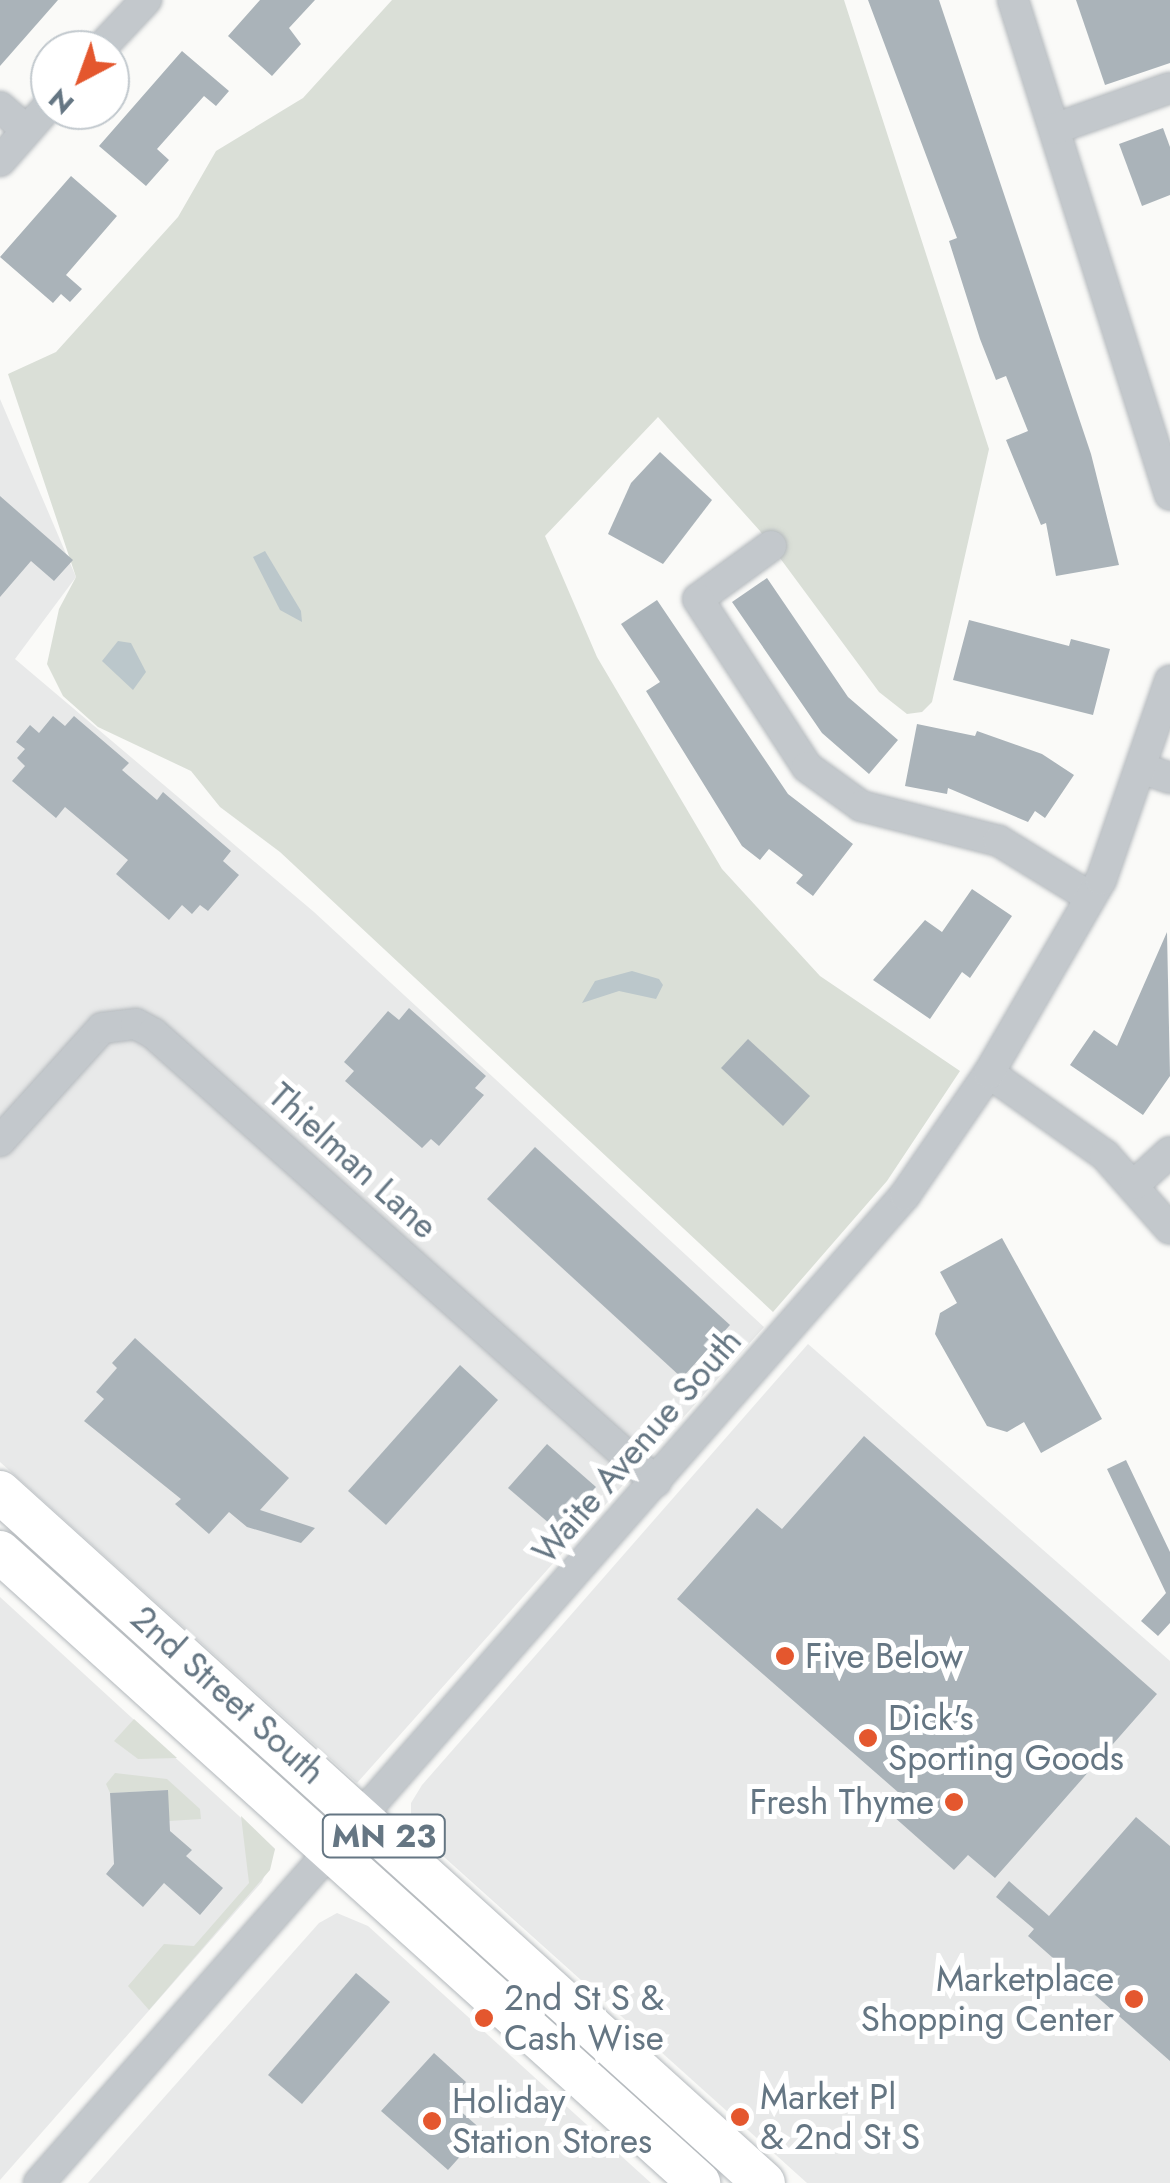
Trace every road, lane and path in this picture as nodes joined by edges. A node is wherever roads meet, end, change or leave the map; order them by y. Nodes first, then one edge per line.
1 (146, 0) edge
2 (1013, 0) edge
3 (118, 30) edge
4 (1170, 88) edge
5 (0, 107) edge
6 (30, 126) edge
7 (1054, 128) junction
8 (26, 130) junction
9 (0, 161) edge
10 (1159, 419) edge
11 (1170, 495) edge
12 (770, 546) dead end
13 (1170, 681) edge
14 (1141, 768) junction
15 (1170, 778) edge
16 (1090, 897) junction
17 (990, 1074) junction
18 (0, 1141) edge
19 (1170, 1152) edge
20 (1135, 1184) junction
21 (1170, 1228) edge
22 (656, 1482) junction
23 (0, 1492) edge
24 (0, 1552) edge
25 (362, 1815) junction
26 (330, 1851) junction
27 (39, 2183) edge
28 (700, 2183) edge
29 (764, 2183) edge

1 - 3 street
2 - 7 street
4 - 7 street
5 - 8 street
6 - 8 street
7 - 10 street
8 - 9 street
10 - 11 street
12 - 16 street
13 - 14 street, Waite Avenue South
14 - 15 street
14 - 16 street, Waite Avenue South
16 - 17 street, Waite Avenue South
17 - 20 street
17 - 22 street, Waite Avenue South
18 - 22 street, Thielman Lane
19 - 20 street
20 - 21 street
22 - 25 street, Waite Avenue South
23 - 25 highway, 2nd Street South / MN 23
24 - 26 highway, 2nd Street South / MN 23
25 - 26 street, Waite Avenue South
25 - 29 highway, 2nd Street South / MN 23
26 - 27 street, Waite Avenue South
26 - 28 highway, 2nd Street South / MN 23

